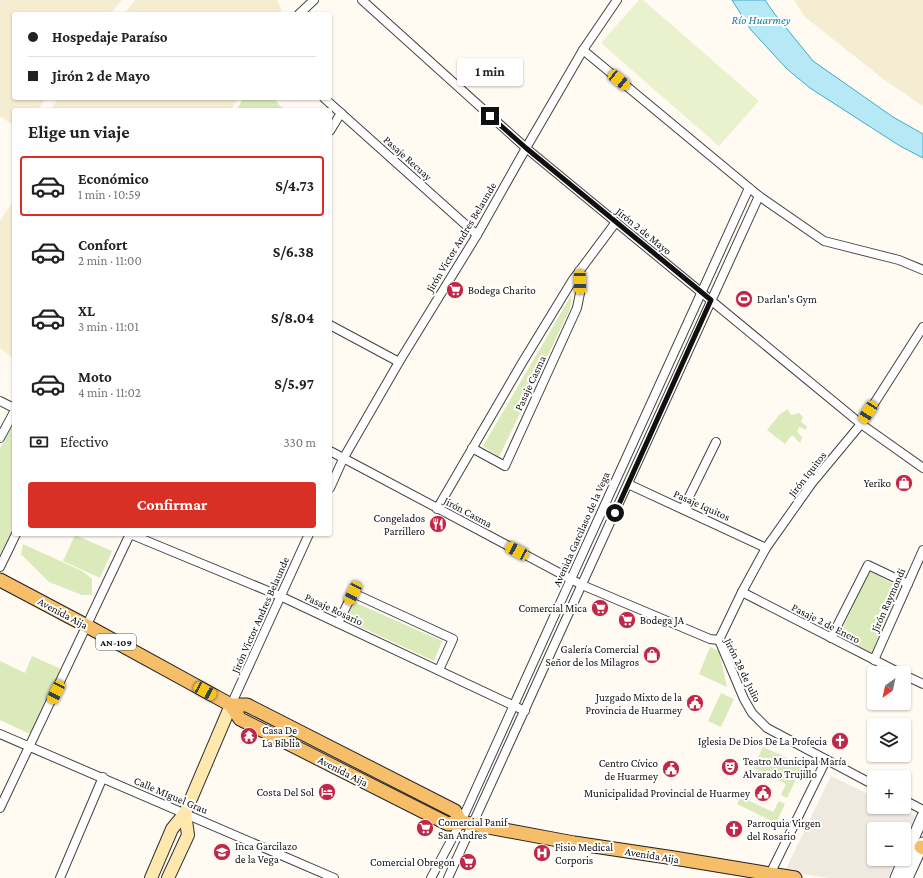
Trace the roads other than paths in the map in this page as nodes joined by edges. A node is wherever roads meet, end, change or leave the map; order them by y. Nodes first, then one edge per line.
1 (314, 0) edge
2 (362, 0) edge
3 (617, 0) edge
4 (301, 12) edge
5 (583, 50) junction
6 (326, 100) edge
7 (341, 113) junction
8 (332, 128) edge
9 (526, 148) junction
10 (749, 188) junction
11 (758, 196) junction
12 (616, 222) junction
13 (477, 235) junction
14 (923, 270) edge
15 (579, 272) junction
16 (701, 292) junction
17 (711, 300) junction
18 (332, 326) edge
19 (923, 327) edge
20 (399, 362) junction
21 (0, 401) edge
22 (12, 407) edge
23 (12, 416) edge
24 (861, 424) junction
25 (0, 438) edge
26 (716, 442) dead end
27 (472, 448) junction
28 (332, 452) edge
29 (343, 459) junction
30 (923, 468) edge
31 (332, 484) edge
32 (628, 484) junction
33 (437, 508) junction
34 (683, 509) junction
35 (15, 536) edge
36 (129, 536) edge
37 (135, 536) edge
38 (308, 536) edge
39 (766, 548) junction
40 (923, 550) edge
41 (0, 567) edge
42 (571, 579) junction
43 (0, 580) edge
44 (908, 584) junction
45 (582, 585) junction
46 (742, 592) junction
47 (280, 596) junction
48 (338, 623) junction
49 (87, 626) junction
50 (831, 638) junction
51 (719, 640) junction
52 (874, 660) junction
53 (886, 666) edge
54 (438, 670) junction
55 (911, 678) edge
56 (923, 684) edge
57 (232, 705) junction
58 (514, 706) junction
59 (525, 711) junction
60 (0, 734) edge
61 (30, 746) junction
62 (826, 760) junction
63 (103, 777) junction
64 (867, 781) edge
65 (911, 804) edge
66 (0, 808) edge
67 (923, 810) edge
68 (185, 813) junction
69 (923, 816) edge
70 (467, 824) junction
71 (922, 846) edge
72 (770, 874) junction
73 (60, 878) edge
74 (151, 878) edge
75 (168, 878) edge
76 (334, 878) edge
77 (431, 878) edge
78 (448, 878) edge
79 (795, 878) edge
80 (896, 878) edge
81 (907, 878) edge

1 - 4 street
2 - 9 street, Jirón 2 de Mayo
3 - 5 street, Jirón Victor Andres Belaunde
5 - 9 street, Jirón Victor Andres Belaunde
5 - 10 street
6 - 7 street, Pasaje Recuay
7 - 8 street
7 - 13 street, Pasaje Recuay
9 - 12 street, Jirón 2 de Mayo
9 - 13 street, Jirón Victor Andres Belaunde
10 - 11 street
10 - 16 street, Avenida Garcilaso de la Vega
11 - 14 street
11 - 17 street, Avenida Garcilaso de la Vega
12 - 15 street, Pasaje Casma
12 - 16 street, Jirón 2 de Mayo
13 - 20 street, Jirón Victor Andres Belaunde
15 - 27 street, Pasaje Casma
15 - 27 street, Pasaje Casma
16 - 17 street, Jirón 2 de Mayo
16 - 42 street, Avenida Garcilaso de la Vega
17 - 24 street, Jirón 2 de Mayo
17 - 32 street, Avenida Garcilaso de la Vega
18 - 20 street
19 - 24 street, Jirón Iquitos
20 - 29 street, Jirón Victor Andres Belaunde
21 - 22 street
23 - 25 street
24 - 30 street, Jirón 2 de Mayo
24 - 39 street, Jirón Iquitos
26 - 34 street
27 - 33 street, Pasaje Casma
28 - 29 street, Jirón Casma
29 - 31 street, Jirón Victor Andres Belaunde
29 - 33 street, Jirón Casma
32 - 34 street, Pasaje Iquitos
32 - 45 street, Avenida Garcilaso de la Vega
33 - 42 street, Jirón Casma
34 - 39 street, Pasaje Iquitos
35 - 41 street
36 - 49 street
37 - 47 street, Pasaje Rosario
38 - 47 street, Jirón Victor Andres Belaunde
39 - 46 street, Jirón Iquitos
40 - 44 street, Jirón Raymondi
42 - 45 street, Jirón Casma
42 - 58 street, Avenida Garcilaso de la Vega
43 - 49 main road, Avenida Aija / AN-109
44 - 50 street
44 - 52 street, Jirón Raymondi
45 - 51 street, Jirón 28 de Julio
45 - 59 street, Avenida Garcilaso de la Vega
46 - 50 street, Pasaje 2 de Enero
46 - 51 street, Jirón Iquitos
47 - 48 street, Pasaje Rosario
47 - 57 street, Jirón Victor Andres Belaunde
48 - 54 street, Pasaje Rosario
48 - 54 street
49 - 57 main road, Avenida Aija / AN-109
49 - 61 street
50 - 52 street, Pasaje 2 de Enero
51 - 62 street, Jirón 28 de Julio
52 - 53 street, Pasaje 2 de Enero
54 - 58 street, Pasaje Rosario
55 - 56 street
57 - 68 main road
57 - 70 main road, Avenida Aija / AN-109
58 - 59 street, Pasaje Rosario
58 - 70 street, Avenida Garcilaso de la Vega
59 - 70 street, Avenida Garcilaso de la Vega
60 - 61 street, Calle MIguel Grau
61 - 63 street, Calle MIguel Grau
61 - 66 street
62 - 64 street, Jirón 28 de Julio
62 - 72 street
63 - 68 street, Calle MIguel Grau
63 - 73 street
65 - 67 street
68 - 74 main road
68 - 75 main road
68 - 76 street, Calle MIguel Grau
69 - 80 street
70 - 72 main road, Avenida Aija / AN-109
70 - 77 street, Avenida Garcilaso de la Vega
70 - 78 street, Avenida Garcilaso de la Vega
71 - 81 street
72 - 79 main road, Avenida Aija / AN-109

